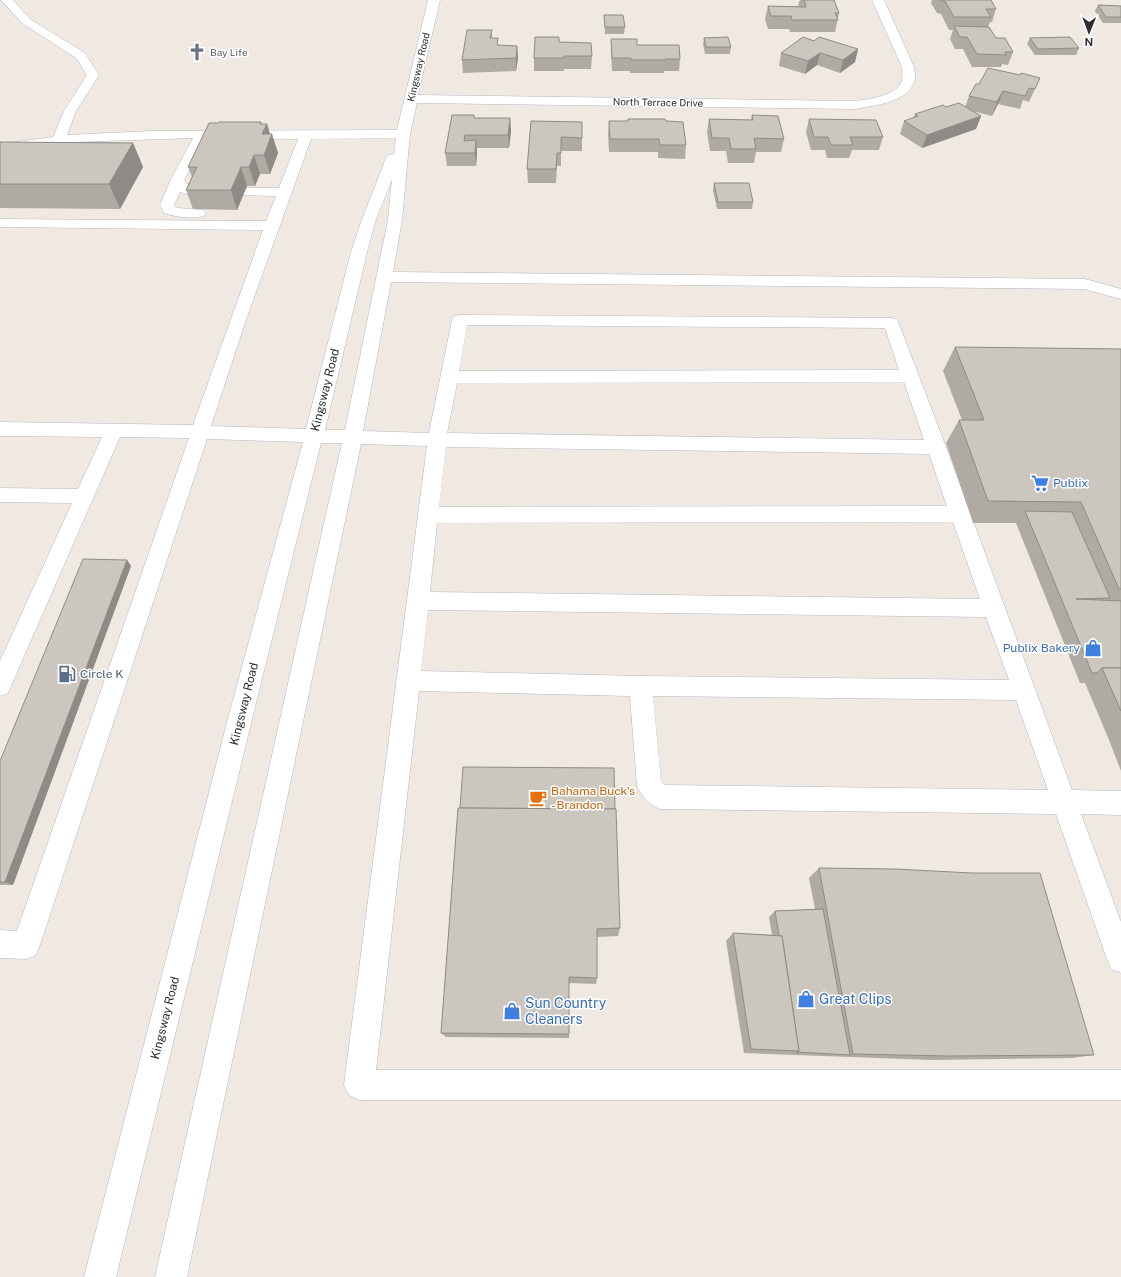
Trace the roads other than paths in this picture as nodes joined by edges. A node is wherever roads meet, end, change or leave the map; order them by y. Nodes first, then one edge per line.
1 (7, 0) edge
2 (434, 0) edge
3 (878, 0) edge
4 (411, 99) junction
5 (403, 134) junction
6 (201, 135) junction
7 (306, 135) junction
8 (59, 139) junction
9 (0, 148) edge
10 (177, 181) junction
11 (201, 192) edge
12 (245, 192) edge
13 (284, 192) junction
14 (274, 220) junction
15 (0, 224) edge
16 (385, 277) junction
17 (1121, 294) edge
18 (911, 376) junction
19 (449, 377) junction
20 (0, 429) edge
21 (114, 430) junction
22 (200, 432) junction
23 (314, 435) junction
24 (353, 436) junction
25 (437, 440) junction
26 (937, 448) junction
27 (0, 495) edge
28 (84, 496) junction
29 (961, 514) junction
30 (428, 515) junction
31 (418, 601) junction
32 (995, 608) junction
33 (409, 681) junction
34 (0, 686) edge
35 (641, 686) junction
36 (1024, 690) junction
37 (1065, 802) junction
38 (1121, 803) edge
39 (1116, 928) edge
40 (0, 944) edge
41 (1121, 959) edge
42 (1121, 1085) edge
43 (100, 1277) edge
44 (171, 1277) edge

1 - 8 street
2 - 4 street, Kingsway Road
3 - 4 street, North Terrace Drive
4 - 5 street, Kingsway Road
5 - 7 street
5 - 16 street, Kingsway Road
5 - 23 street, Kingsway Road
6 - 7 street
6 - 8 street
6 - 10 street
7 - 13 street
8 - 9 street
10 - 11 street
10 - 14 street
12 - 13 street
13 - 14 street
14 - 15 street
14 - 22 street
16 - 17 street
16 - 24 street, Kingsway Road
18 - 19 street
18 - 19 street
18 - 26 street
19 - 25 street
20 - 21 street
21 - 22 street
21 - 28 street
22 - 23 street
22 - 40 street
23 - 24 street
23 - 43 street, Kingsway Road
24 - 25 street
24 - 44 street, Kingsway Road
25 - 26 street
25 - 30 street
26 - 29 street
27 - 28 street
28 - 34 street
29 - 30 street
29 - 32 street
30 - 31 street
31 - 32 street
31 - 33 street
32 - 36 street
33 - 35 street
33 - 42 street
35 - 36 street
35 - 37 street
36 - 37 street
37 - 38 street
37 - 39 street
39 - 41 street

